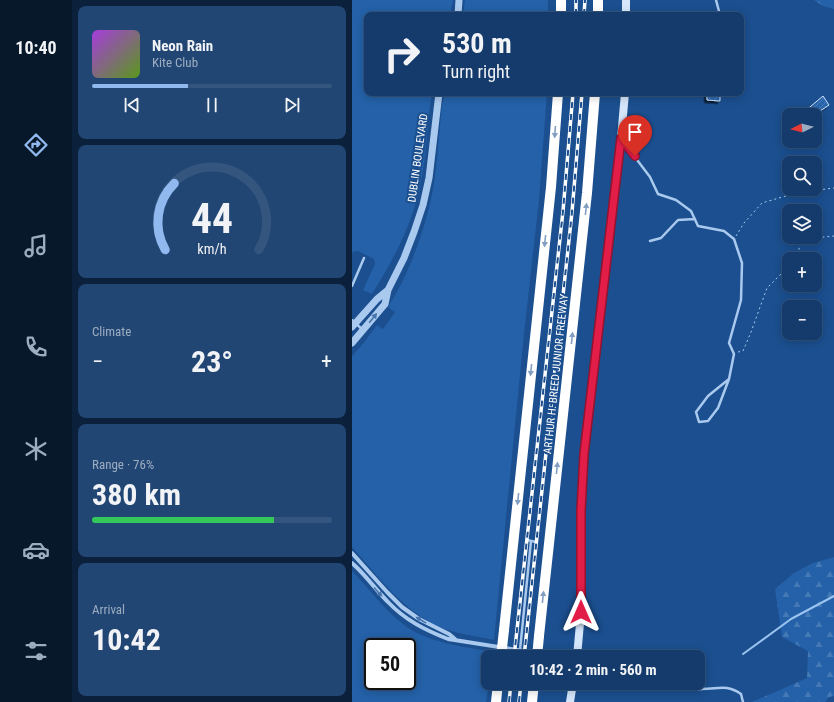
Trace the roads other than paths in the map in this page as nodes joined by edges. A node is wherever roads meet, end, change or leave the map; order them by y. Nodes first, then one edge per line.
1 (459, 0) edge
2 (561, 0) edge
3 (598, 0) edge
4 (626, 0) edge
5 (716, 0) edge
6 (458, 12) edge
7 (561, 12) edge
8 (598, 12) edge
9 (626, 12) edge
10 (719, 12) edge
11 (439, 96) edge
12 (558, 96) edge
13 (595, 96) edge
14 (625, 96) edge
15 (621, 138) junction
16 (695, 219) junction
17 (650, 241) dead end
18 (364, 258) dead end
19 (352, 286) edge
20 (388, 290) junction
21 (353, 324) edge
22 (363, 331) junction
23 (352, 343) edge
24 (729, 379) junction
25 (527, 540) dead end
26 (531, 541) junction
27 (536, 542) dead end
28 (352, 553) edge
29 (352, 563) edge
30 (455, 639) junction
31 (502, 650) edge
32 (520, 650) joint
33 (538, 650) edge
34 (578, 650) edge
35 (497, 690) edge
36 (533, 690) edge
37 (572, 690) edge
38 (705, 690) edge
39 (496, 702) edge
40 (532, 702) edge
41 (570, 702) edge
42 (743, 702) edge

1 - 6 street
2 - 7 highway
3 - 8 highway
4 - 9 main road
5 - 10 lane
11 - 20 street, DUBLIN BOULEVARD
12 -> 31 highway, bridge
33 -> 13 highway, ARTHUR H. BREED JUNIOR FREEWAY, bridge
14 - 15 main road
15 - 16 lane
15 - 34 main road
16 - 17 lane
16 - 24 lane
18 - 19 lane
20 - 21 street, DUBLIN BOULEVARD
22 -> 20 street, DUBLIN BOULEVARD
21 - 22 lane
22 - 23 street, DUBLIN BOULEVARD
24 - 24 lane
25 - 26 lane
26 - 27 lane
26 - 32 lane
30 -> 28 street
29 -> 30 street
30 - 32 street
35 - 39 highway
36 - 40 highway
37 - 41 main road
38 - 42 lane

